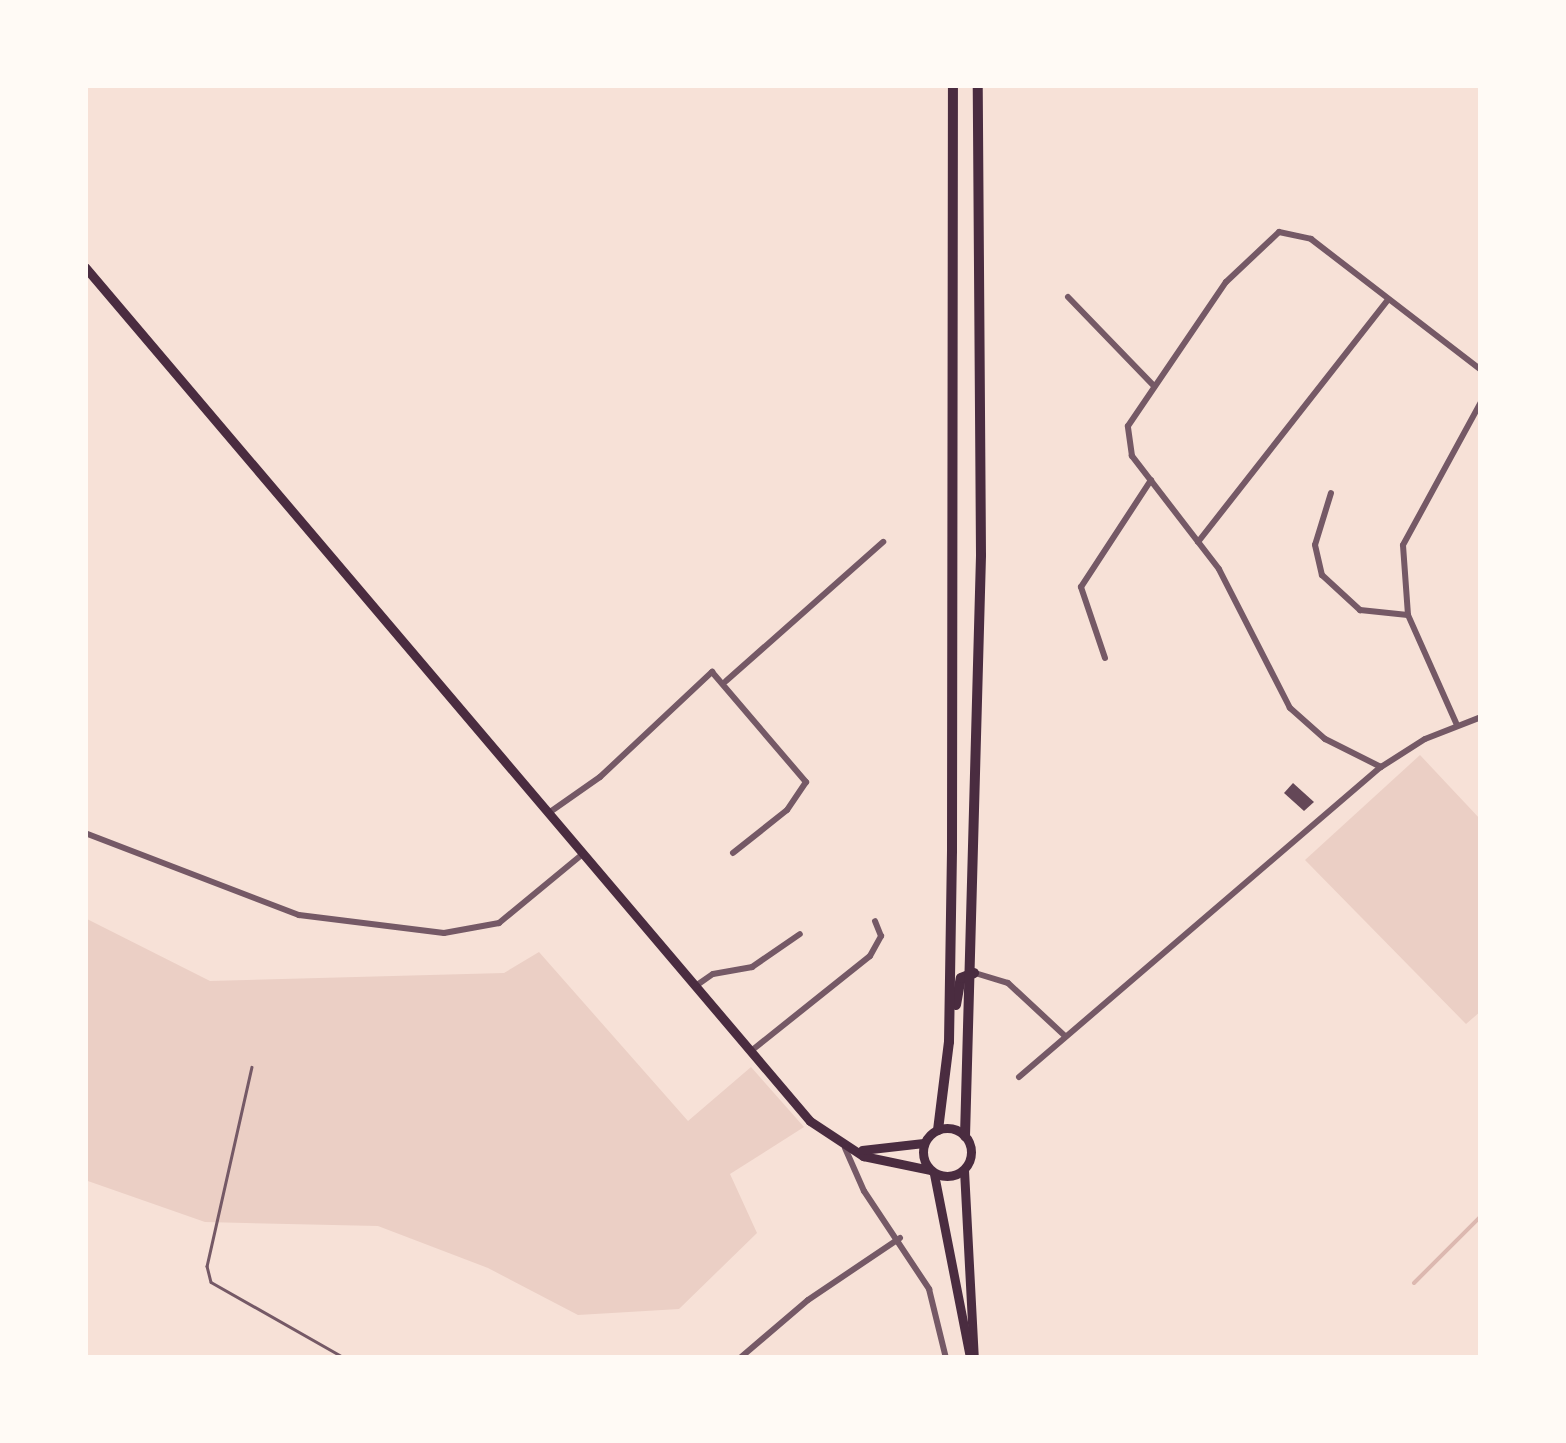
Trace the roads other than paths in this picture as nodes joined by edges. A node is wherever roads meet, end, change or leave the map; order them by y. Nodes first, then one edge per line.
1 (952, 85) edge
2 (978, 85) edge
3 (85, 267) edge
4 (1068, 297) dead end
5 (1388, 300) junction
6 (1481, 370) edge
7 (1154, 387) junction
8 (1481, 402) edge
9 (1151, 480) junction
10 (1331, 493) dead end
11 (883, 542) dead end
12 (1198, 542) junction
13 (1408, 615) junction
14 (1105, 658) dead end
15 (726, 682) junction
16 (1481, 721) edge
17 (1457, 724) junction
18 (1381, 768) junction
19 (550, 812) junction
20 (85, 833) edge
21 (585, 852) junction
22 (733, 853) dead end
23 (874, 921) dead end
24 (800, 934) dead end
25 (974, 973) junction
26 (697, 985) junction
27 (949, 1035) junction
28 (1065, 1036) junction
29 (752, 1051) junction
30 (252, 1068) dead end
31 (1019, 1078) dead end
32 (938, 1130) junction
33 (965, 1136) junction
34 (924, 1143) junction
35 (845, 1148) junction
36 (964, 1170) junction
37 (932, 1172) junction
38 (900, 1238) junction
39 (345, 1358) edge
40 (740, 1358) edge
41 (946, 1358) edge
42 (972, 1358) edge

1 - 27 highway
2 - 25 highway
3 - 19 main road
4 - 7 street
5 - 6 street
5 - 7 street
5 - 12 street
7 - 9 street
8 - 13 street
9 - 12 street
9 - 14 street
10 - 13 street
11 - 15 street
12 - 18 street
13 - 17 street
15 - 19 street
15 - 22 street
16 - 17 street
17 - 18 street
18 - 28 street
19 - 21 main road
20 - 21 street
21 - 26 main road
23 - 29 street
24 - 26 street
25 - 27 highway
25 - 28 street
25 - 33 highway
26 - 29 main road
27 - 32 highway
28 - 31 street
29 - 35 main road
30 - 39 lane
32 - 33 main road
32 - 34 main road
33 - 36 main road
34 - 35 main road
34 - 37 main road
35 - 37 main road
35 - 38 street
36 - 37 main road
36 - 42 main road
37 - 42 main road
38 - 40 street
38 - 41 street

